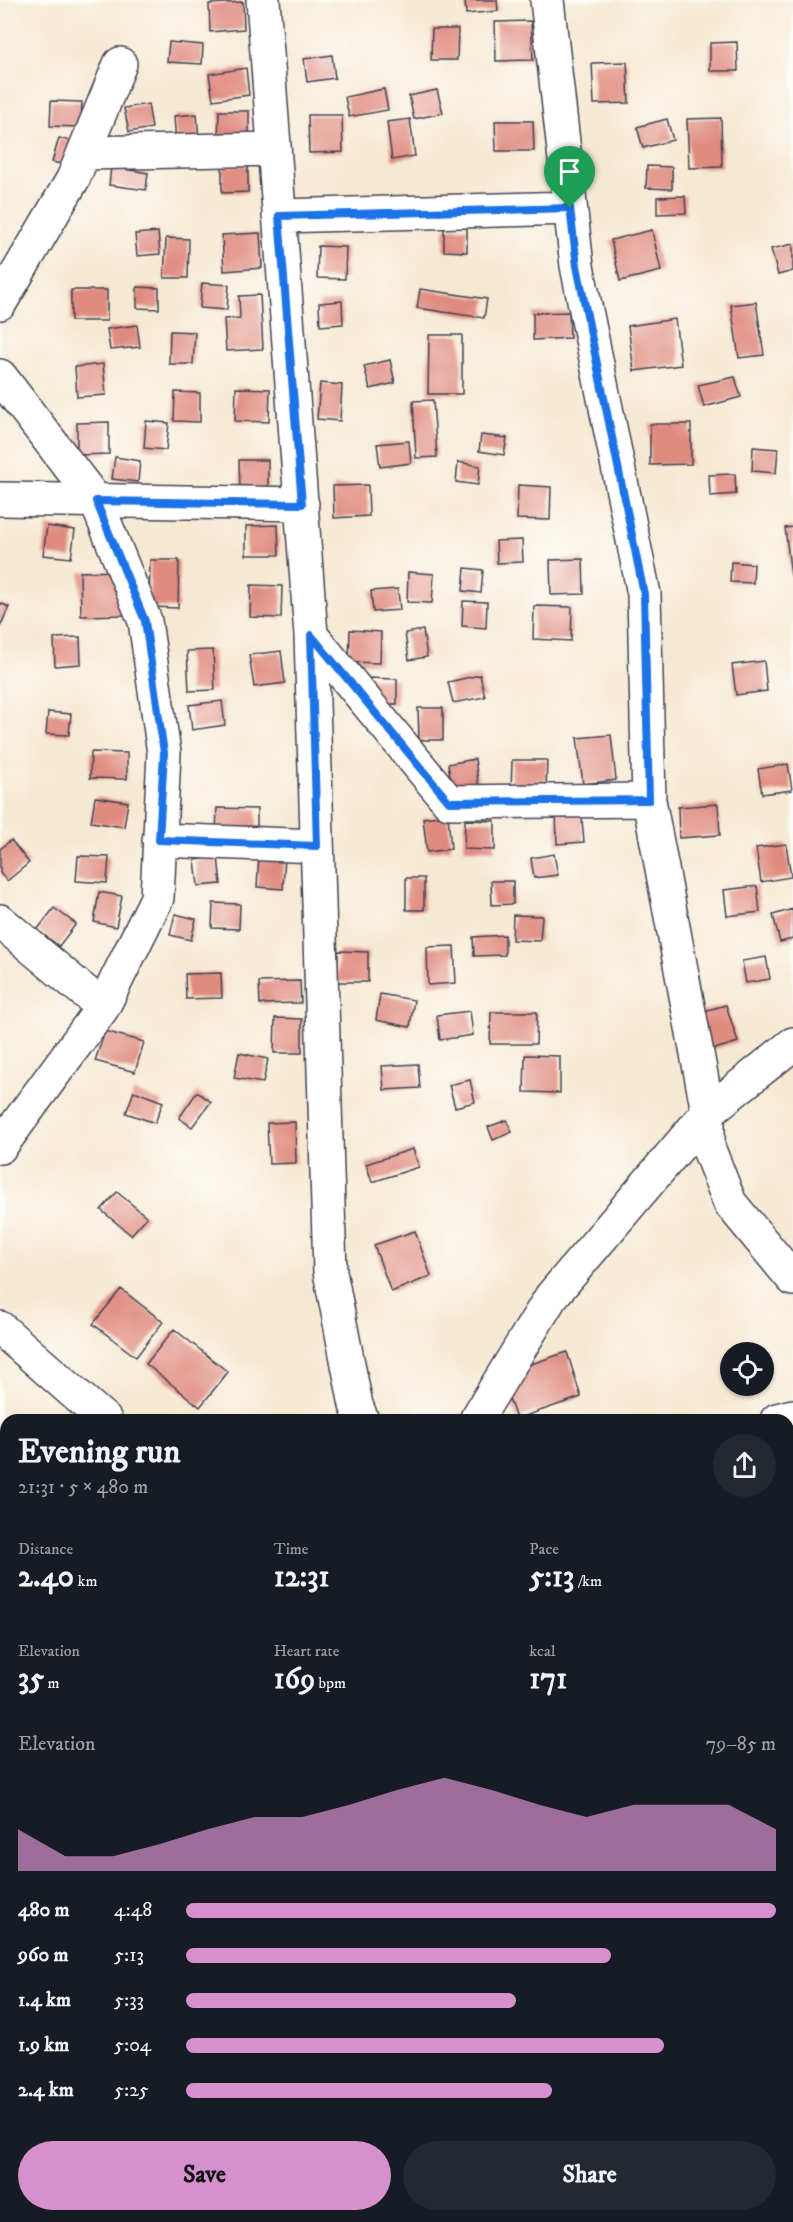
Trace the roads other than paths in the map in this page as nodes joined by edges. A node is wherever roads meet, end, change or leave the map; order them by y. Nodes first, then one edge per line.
1 (263, 0) edge
2 (547, 0) edge
3 (120, 64) dead end
4 (274, 149) junction
5 (84, 153) junction
6 (570, 208) junction
7 (279, 216) junction
8 (0, 303) edge
9 (0, 376) edge
10 (0, 500) edge
11 (96, 501) junction
12 (302, 504) junction
13 (311, 635) junction
14 (649, 800) junction
15 (159, 840) junction
16 (317, 846) junction
17 (0, 921) edge
18 (103, 1007) junction
19 (793, 1044) edge
20 (708, 1112) junction
21 (0, 1147) edge
22 (793, 1279) edge
23 (0, 1328) edge
24 (98, 1414) edge
25 (360, 1414) edge
26 (480, 1414) edge

1 - 4 street
2 - 6 street
3 - 5 street
4 - 5 street
4 - 7 street
5 - 8 street
6 - 7 street
6 - 14 street
7 - 12 street
9 - 11 street
10 - 11 street
11 - 12 street
11 - 15 street
12 - 13 street
13 - 14 street
13 - 16 street
14 - 20 street
15 - 16 street
15 - 18 street
16 - 25 street
17 - 18 street
18 - 21 street
19 - 20 street
20 - 22 street
20 - 26 street
23 - 24 street

